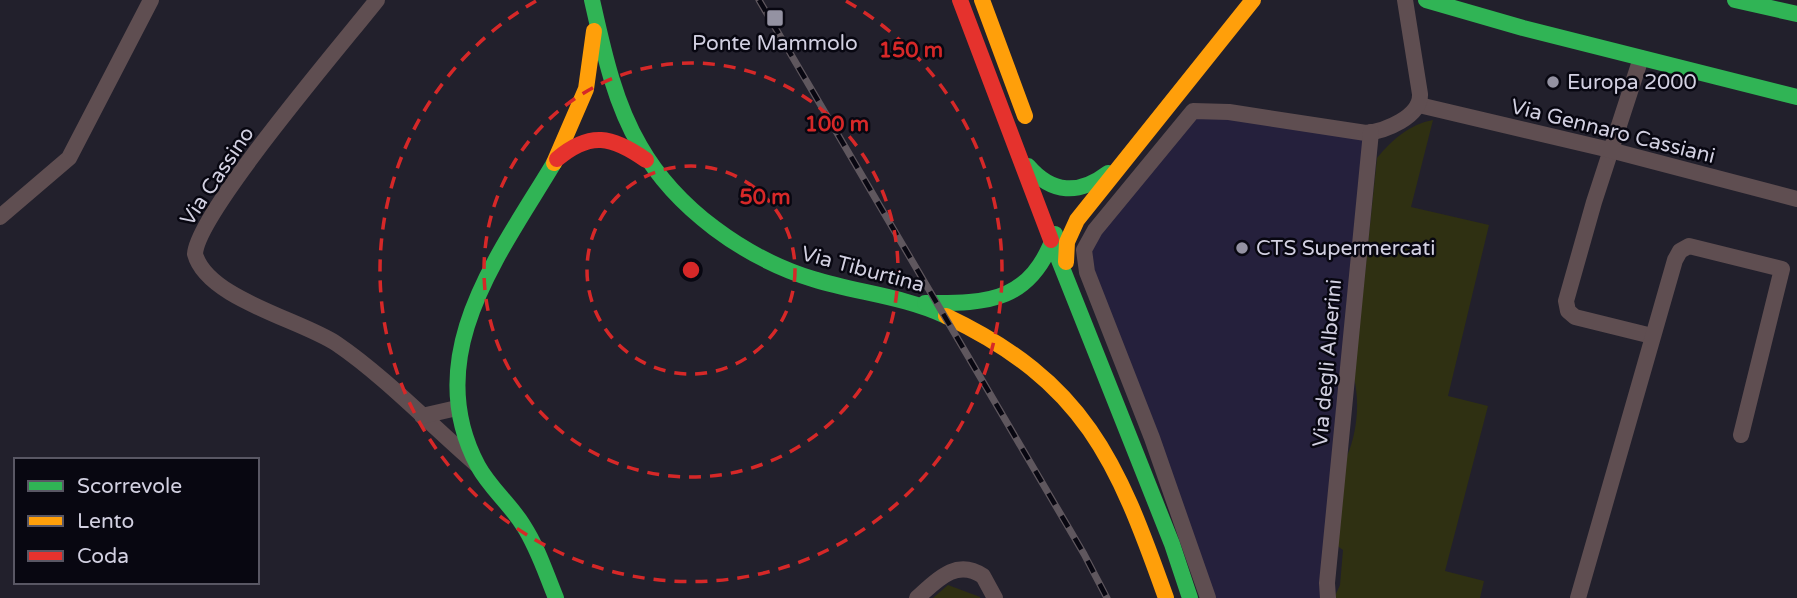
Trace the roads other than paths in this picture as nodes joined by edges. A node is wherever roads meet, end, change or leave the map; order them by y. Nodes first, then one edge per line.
1 (151, 0) edge
2 (377, 0) edge
3 (592, 0) edge
4 (960, 0) edge
5 (982, 0) edge
6 (1253, 0) edge
7 (1405, 0) edge
8 (1426, 0) edge
9 (1735, 0) edge
10 (1797, 14) edge
11 (596, 19) junction
12 (1015, 41) dead end
13 (1641, 58) junction
14 (1797, 97) edge
15 (1419, 105) junction
16 (1371, 132) junction
17 (1610, 150) junction
18 (1031, 156) junction
19 (1125, 157) junction
20 (554, 163) junction
21 (650, 163) junction
22 (1797, 199) edge
23 (0, 217) edge
24 (1068, 285) junction
25 (917, 303) junction
26 (1652, 336) junction
27 (457, 408) junction
28 (422, 416) junction
29 (462, 427) junction
30 (439, 433) junction
31 (1741, 435) dead end
32 (479, 467) junction
33 (556, 598) edge
34 (918, 598) edge
35 (995, 598) edge
36 (1166, 598) edge
37 (1190, 598) edge
38 (1208, 598) edge
39 (1328, 598) edge
40 (1578, 598) edge

1 - 23 street
2 - 28 street, Via Cassino
3 - 11 main road, Via Tiburtina
4 - 18 main road
5 - 12 main road
6 - 19 main road
7 - 15 street
8 - 13 main road
9 - 10 main road
11 - 20 main road
11 - 21 main road, Via Tiburtina
13 - 14 main road
13 - 17 street
15 - 16 street
15 - 17 street, Via Gennaro Cassiani
16 - 38 street
16 - 39 street, Via degli Alberini
17 - 22 street, Via Gennaro Cassiani
17 - 26 street
18 - 19 main road
18 - 24 main road
18 - 25 main road
19 - 24 main road
20 - 21 main road
20 - 27 main road
21 - 25 main road, Via Tiburtina
24 - 37 main road
25 - 36 main road, Via Tiburtina
26 - 31 street
26 - 40 street
27 - 28 street
27 - 29 main road
28 - 30 street, Via Cassino
29 - 30 street
29 - 32 main road
30 - 32 street, Via Cassino
32 - 33 main road
34 - 35 street

